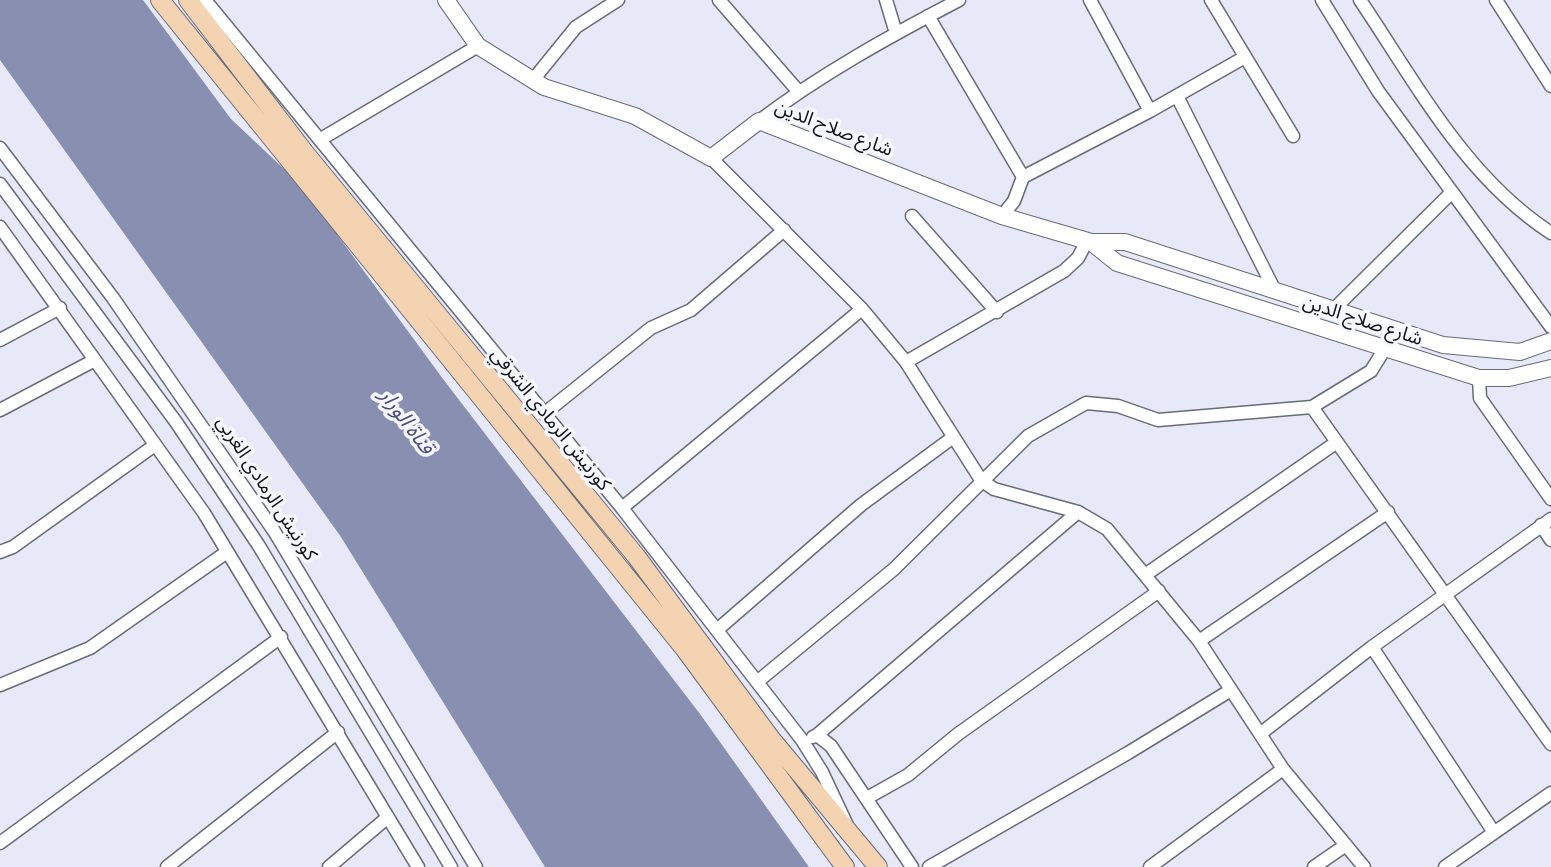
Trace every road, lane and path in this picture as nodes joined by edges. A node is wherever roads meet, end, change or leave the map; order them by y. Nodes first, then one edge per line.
1 (160, 0) edge
2 (188, 0) edge
3 (205, 0) edge
4 (446, 0) edge
5 (618, 0) edge
6 (719, 0) edge
7 (886, 0) edge
8 (959, 0) edge
9 (1090, 0) edge
10 (1210, 0) edge
11 (1322, 0) edge
12 (1360, 0) edge
13 (1496, 0) edge
14 (928, 16) junction
15 (896, 33) junction
16 (478, 46) junction
17 (1245, 57) junction
18 (1547, 72) edge
19 (533, 80) junction
20 (1551, 86) edge
21 (798, 91) junction
22 (1177, 96) junction
23 (1150, 111) junction
24 (759, 121) junction
25 (1293, 136) dead end
26 (321, 139) junction
27 (0, 148) edge
28 (711, 158) junction
29 (1023, 177) junction
30 (0, 184) edge
31 (1451, 193) junction
32 (912, 216) dead end
33 (1002, 216) junction
34 (0, 227) edge
35 (784, 230) junction
36 (1551, 233) edge
37 (1089, 242) junction
38 (1275, 291) junction
39 (60, 309) junction
40 (862, 309) junction
41 (1334, 310) junction
42 (997, 312) junction
43 (1551, 327) edge
44 (0, 340) edge
45 (1551, 341) edge
46 (1384, 350) junction
47 (93, 361) junction
48 (906, 362) junction
49 (1551, 368) edge
50 (1479, 378) junction
51 (1311, 407) junction
52 (0, 410) edge
53 (545, 413) junction
54 (952, 438) junction
55 (1337, 442) junction
56 (155, 444) junction
57 (981, 480) junction
58 (1551, 499) edge
59 (622, 508) junction
60 (1388, 512) junction
61 (1078, 513) junction
62 (1546, 522) edge
63 (1551, 540) edge
64 (0, 552) edge
65 (227, 552) junction
66 (1145, 575) junction
67 (1159, 591) junction
68 (1447, 593) junction
69 (717, 629) junction
70 (281, 637) junction
71 (1199, 641) junction
72 (1372, 647) junction
73 (757, 682) junction
74 (0, 685) edge
75 (1231, 690) junction
76 (338, 732) junction
77 (1260, 734) junction
78 (817, 735) junction
79 (1548, 735) edge
80 (802, 740) junction
81 (1283, 769) junction
82 (1551, 793) edge
83 (867, 798) junction
84 (444, 815) junction
85 (388, 817) junction
86 (427, 826) junction
87 (1493, 831) junction
88 (850, 833) junction
89 (0, 844) edge
90 (1346, 845) junction
91 (167, 867) edge
92 (329, 867) edge
93 (418, 867) edge
94 (451, 867) edge
95 (476, 867) edge
96 (845, 867) edge
97 (878, 867) edge
98 (912, 867) edge
99 (929, 867) edge
100 (1150, 867) edge
101 (1314, 867) edge
102 (1364, 867) edge
103 (1445, 867) edge

1 - 96 main road, كورنيش الرمادي الشرقي
2 - 88 main road, كورنيش الرمادي الشرقي
3 - 26 street
4 - 16 street
5 - 19 street
6 - 21 street
7 - 15 street
8 - 14 street
9 - 23 street
10 - 17 street
11 - 31 street
12 - 36 street
13 - 18 street
14 - 15 street
14 - 29 street
15 - 21 street
16 - 19 street
16 - 26 street
17 - 22 street
17 - 25 street
18 - 20 street
19 - 28 street
21 - 24 street
22 - 23 street
22 - 38 street
23 - 29 street
24 - 28 street, شارع صلاح الدين
24 - 33 street, شارع صلاح الدين
26 - 53 street
27 - 84 street, كورنيش الرمادي الغربي
28 - 35 street
29 - 33 street
30 - 86 street, كورنيش الرمادي الغربي
31 - 41 street
31 - 43 street
32 - 42 street
33 - 37 street, شارع صلاح الدين
34 - 39 street
35 - 40 street
35 - 53 street
37 - 38 street, شارع صلاح الدين
37 - 42 street
37 - 46 street, شارع صلاح الدين
38 - 41 street, شارع صلاح الدين
39 - 44 street
39 - 47 street
40 - 48 street
40 - 59 street
41 - 45 street, شارع صلاح الدين
42 - 48 street
46 - 50 street, شارع صلاح الدين
46 - 51 street
47 - 52 street
47 - 56 street
48 - 54 street
49 - 50 street, شارع صلاح الدين
50 - 58 street
51 - 55 street
51 - 57 street
53 - 59 street
54 - 57 street
54 - 69 street
55 - 60 street
55 - 66 street
56 - 64 street
56 - 65 street
57 - 61 street
57 - 73 street
59 - 69 street
60 - 68 street
60 - 71 street
61 - 66 street
61 - 78 street
62 - 63 street
62 - 68 street
65 - 70 street
65 - 74 street
66 - 67 street
67 - 71 street
67 - 83 street
68 - 72 street
68 - 79 street
69 - 73 street
70 - 76 street
70 - 89 street
71 - 75 street
72 - 77 street
72 - 87 street
73 - 80 street
75 - 77 street
75 - 99 street
76 - 85 street
76 - 91 street
77 - 81 street
78 - 80 street
78 - 83 street
80 - 88 street
81 - 90 street
81 - 100 street
82 - 87 street
83 - 98 street
84 - 86 street
84 - 95 street, كورنيش الرمادي الغربي
85 - 92 street
85 - 93 street
86 - 94 street, كورنيش الرمادي الغربي
87 - 103 street
88 - 97 main road, كورنيش الرمادي الشرقي
90 - 101 street
90 - 102 street

